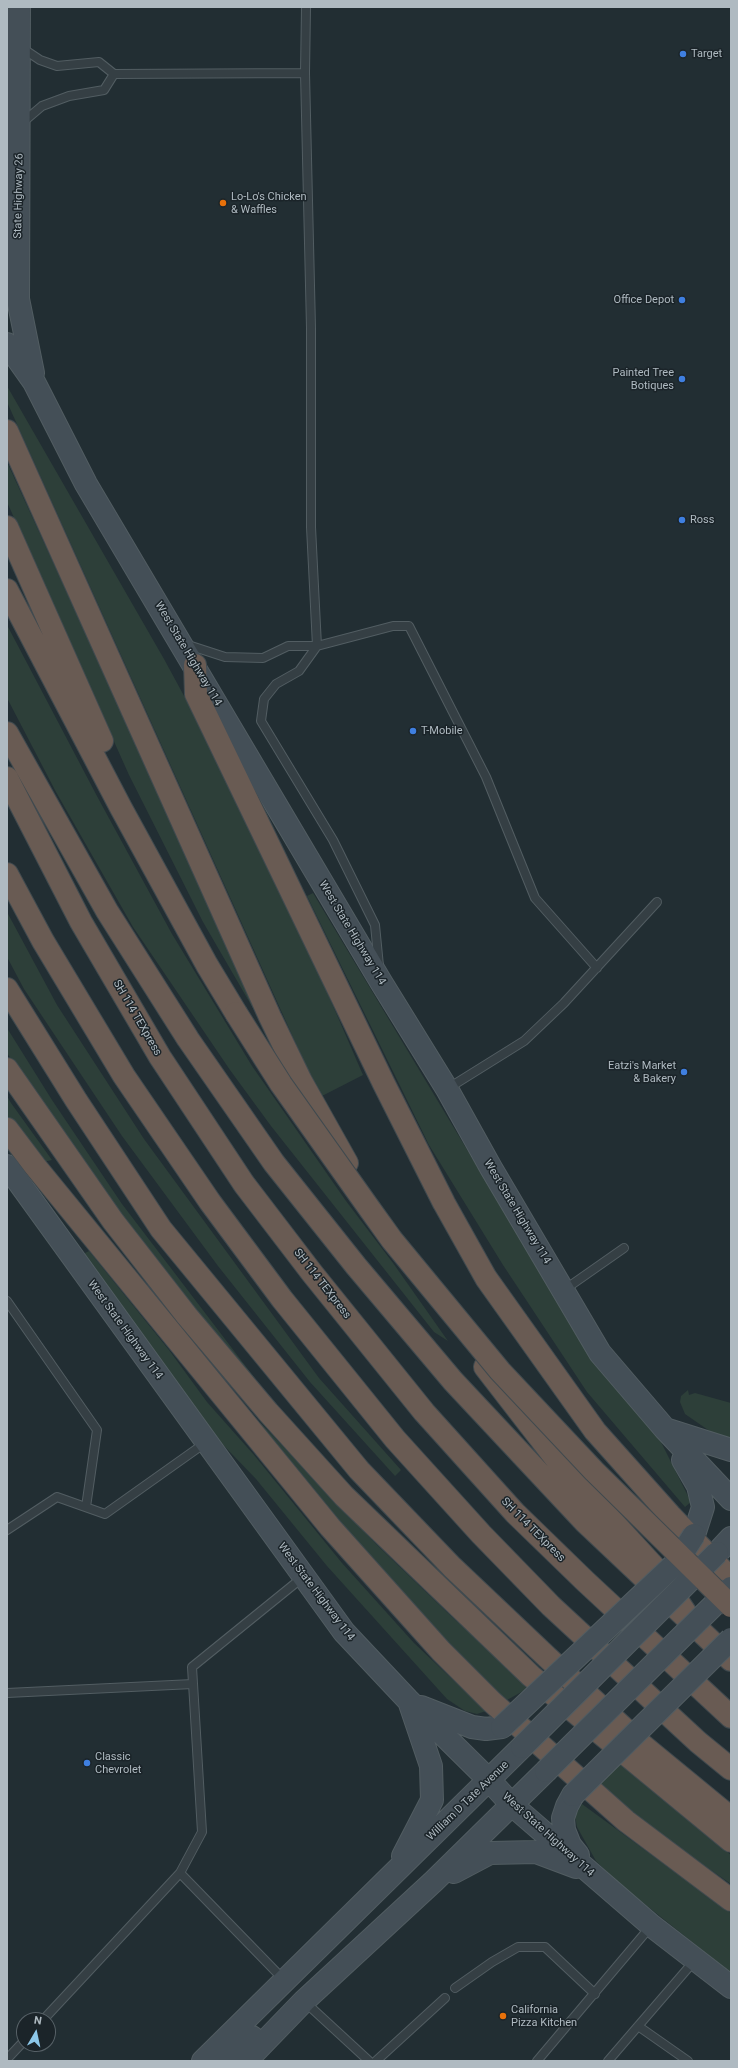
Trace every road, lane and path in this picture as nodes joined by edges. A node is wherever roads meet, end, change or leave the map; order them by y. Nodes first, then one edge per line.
1 (19, 7) edge
2 (306, 7) edge
3 (20, 47) junction
4 (305, 73) junction
5 (114, 74) junction
6 (20, 125) junction
7 (7, 344) edge
8 (34, 382) junction
9 (7, 431) edge
10 (7, 527) edge
11 (7, 590) edge
12 (181, 643) junction
13 (317, 646) junction
14 (195, 665) junction
15 (7, 733) edge
16 (105, 776) junction
17 (7, 778) edge
18 (7, 874) edge
19 (657, 902) dead end
20 (597, 968) junction
21 (381, 982) junction
22 (7, 990) edge
23 (7, 1069) edge
24 (448, 1089) junction
25 (7, 1129) edge
26 (7, 1166) edge
27 (624, 1248) dead end
28 (564, 1291) junction
29 (7, 1302) edge
30 (665, 1429) junction
31 (206, 1442) junction
32 (731, 1450) edge
33 (731, 1499) edge
34 (86, 1507) junction
35 (7, 1530) edge
36 (724, 1545) edge
37 (304, 1576) junction
38 (731, 1579) edge
39 (731, 1588) edge
40 (731, 1606) edge
41 (695, 1627) junction
42 (731, 1639) edge
43 (731, 1660) edge
44 (193, 1684) junction
45 (7, 1693) edge
46 (408, 1700) junction
47 (731, 1717) edge
48 (731, 1769) edge
49 (490, 1781) junction
50 (512, 1805) junction
51 (731, 1818) edge
52 (731, 1841) edge
53 (395, 1872) junction
54 (589, 1872) junction
55 (180, 1873) junction
56 (434, 1881) junction
57 (731, 1900) edge
58 (652, 1926) junction
59 (695, 1960) junction
60 (285, 1981) junction
61 (731, 1987) edge
62 (455, 1988) dead end
63 (595, 1994) junction
64 (445, 1998) dead end
65 (304, 2001) junction
66 (51, 2012) edge
67 (638, 2026) junction
68 (16, 2049) edge
69 (7, 2059) edge
70 (203, 2061) edge
71 (229, 2061) edge
72 (246, 2061) edge
73 (369, 2061) edge
74 (376, 2061) edge
75 (537, 2061) edge
76 (608, 2061) edge
77 (688, 2061) edge

1 - 3 main road, State Highway 26
2 - 4 lane
3 - 5 lane
3 - 6 main road, State Highway 26
4 - 5 lane
4 - 13 lane
5 - 6 lane
6 - 8 main road, State Highway 26
7 - 8 main road, West State Highway 114
8 - 12 main road, West State Highway 114
9 - 41 highway
10 - 16 highway
11 - 16 highway
12 - 13 lane
12 - 14 main road, West State Highway 114
13 - 20 lane
13 - 21 lane
14 - 21 main road, West State Highway 114
14 - 38 highway
15 - 41 highway
16 - 40 highway, bridge
17 - 47 highway, SH 114 TEXpress
18 - 48 highway
19 - 20 lane
20 - 24 lane
21 - 24 main road, West State Highway 114
22 - 51 highway
23 - 52 highway
24 - 28 main road, West State Highway 114
25 - 57 highway
26 - 31 main road, West State Highway 114
27 - 28 lane
28 - 30 main road, West State Highway 114
29 - 34 lane
30 - 32 main road
30 - 33 main road, West State Highway 114
30 - 46 main road, bridge
31 - 34 lane
31 - 37 main road, West State Highway 114
34 - 35 lane
36 - 49 main road, William D Tate Avenue, bridge
37 - 44 lane
37 - 46 main road, West State Highway 114
39 - 50 main road, bridge
41 - 43 highway
42 - 54 main road, bridge
44 - 45 lane
44 - 55 lane
46 - 49 main road, West State Highway 114
46 - 53 main road
49 - 50 main road, West State Highway 114
49 - 53 main road, William D Tate Avenue
50 - 54 main road, West State Highway 114
50 - 56 main road
53 - 60 main road, William D Tate Avenue
54 - 56 main road
54 - 58 main road, West State Highway 114
55 - 60 lane
55 - 66 lane
56 - 65 main road
58 - 59 main road, West State Highway 114
58 - 63 lane
59 - 61 main road, West State Highway 114
59 - 67 lane
60 - 70 main road, William D Tate Avenue
60 - 71 main road
62 - 63 lane
63 - 75 lane
64 - 74 lane
65 - 72 main road
65 - 73 lane
67 - 76 lane
67 - 77 lane
68 - 69 lane

